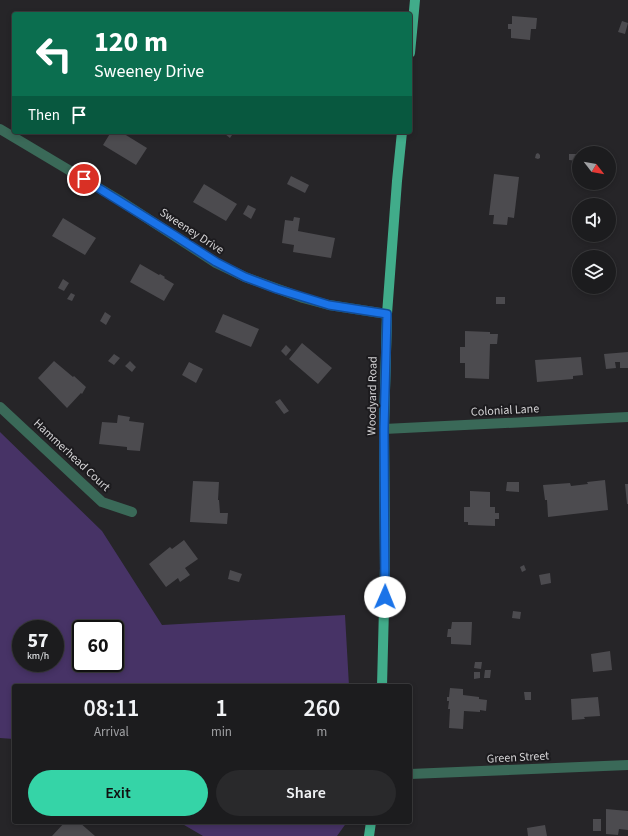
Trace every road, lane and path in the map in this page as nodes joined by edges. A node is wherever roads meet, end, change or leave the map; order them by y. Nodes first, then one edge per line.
1 (415, 0) edge
2 (412, 32) edge
3 (0, 129) edge
4 (402, 134) edge
5 (387, 314) junction
6 (0, 407) edge
7 (628, 417) edge
8 (384, 429) junction
9 (132, 512) dead end
10 (382, 684) edge
11 (628, 765) edge
12 (412, 774) edge
13 (371, 824) edge
14 (369, 836) edge

1 - 2 main road
3 - 5 street, Sweeney Drive
4 - 5 main road, Woodyard Road
5 - 8 main road, Woodyard Road
6 - 9 street, Hammerhead Court
7 - 8 street, Colonial Lane
8 - 10 main road, Woodyard Road
11 - 12 street, Green Street
13 - 14 main road

